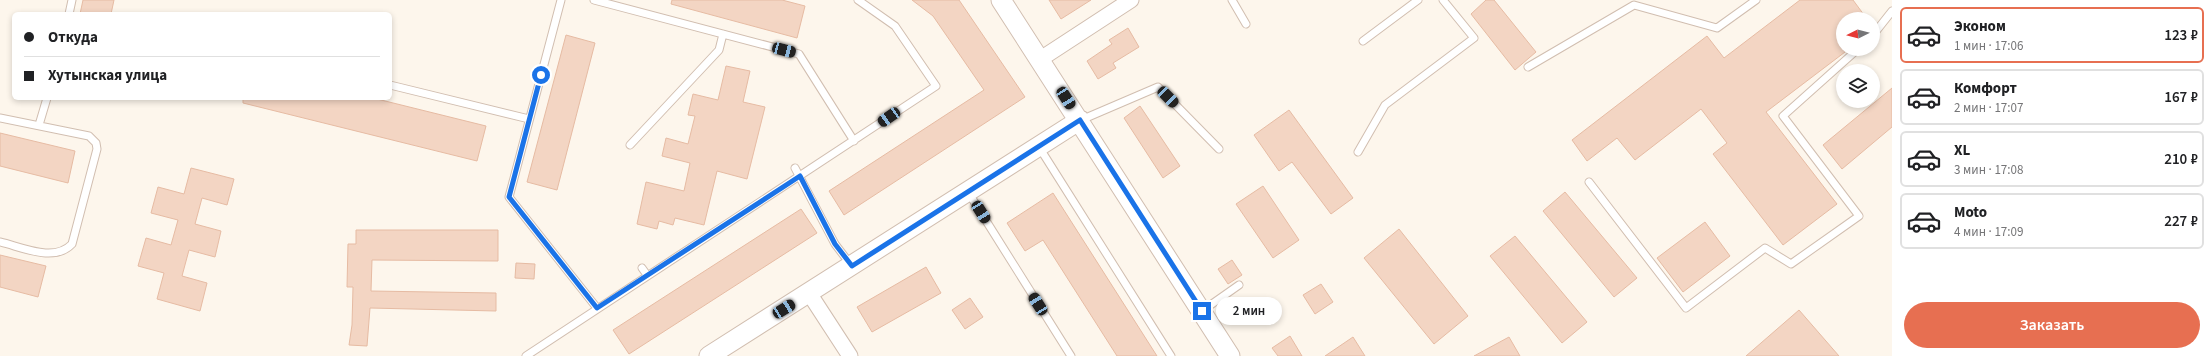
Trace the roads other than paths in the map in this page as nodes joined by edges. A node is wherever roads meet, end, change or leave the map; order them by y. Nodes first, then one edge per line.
1 (72, 0) edge
2 (561, 0) edge
3 (594, 0) edge
4 (858, 0) edge
5 (1001, 0) edge
6 (1131, 0) edge
7 (1232, 0) edge
8 (1418, 0) edge
9 (1443, 0) edge
10 (1756, 0) edge
11 (1892, 11) edge
12 (69, 12) edge
13 (1246, 24) dead end
14 (1880, 26) edge
15 (723, 34) junction
16 (1363, 41) dead end
17 (1850, 56) edge
18 (1039, 60) junction
19 (1528, 67) dead end
20 (392, 85) edge
21 (45, 100) edge
22 (0, 118) edge
23 (529, 119) junction
24 (1080, 120) junction
25 (39, 125) junction
26 (854, 141) junction
27 (630, 145) dead end
28 (1038, 147) junction
29 (1220, 149) dead end
30 (1358, 152) dead end
31 (795, 168) dead end
32 (800, 176) junction
33 (1589, 182) dead end
34 (968, 192) junction
35 (0, 242) edge
36 (852, 266) junction
37 (642, 268) dead end
38 (647, 275) junction
39 (1239, 285) dead end
40 (809, 293) junction
41 (597, 308) junction
42 (1202, 311) junction
43 (526, 356) edge
44 (709, 356) edge
45 (850, 356) edge
46 (1071, 356) edge
47 (1170, 356) edge
48 (1230, 356) edge

1 - 12 lane
2 - 23 lane
3 - 15 lane
4 - 26 lane
5 - 18 street
6 - 18 street
7 - 13 lane
8 - 16 lane
9 - 30 lane
10 - 19 lane
11 - 14 lane
15 - 26 lane
15 - 27 lane
17 - 33 lane
18 - 24 street
20 - 23 lane
21 - 25 lane
22 - 25 lane
23 - 41 lane
24 - 28 street
24 - 29 lane
24 - 42 street
25 - 35 lane
26 - 32 lane
28 - 34 street
28 - 47 lane
31 - 32 lane
32 - 36 lane
32 - 38 lane
34 - 36 street
34 - 46 lane
36 - 40 street
37 - 38 lane
38 - 41 lane
39 - 42 lane
40 - 44 street
40 - 45 street
41 - 43 lane
42 - 48 street

